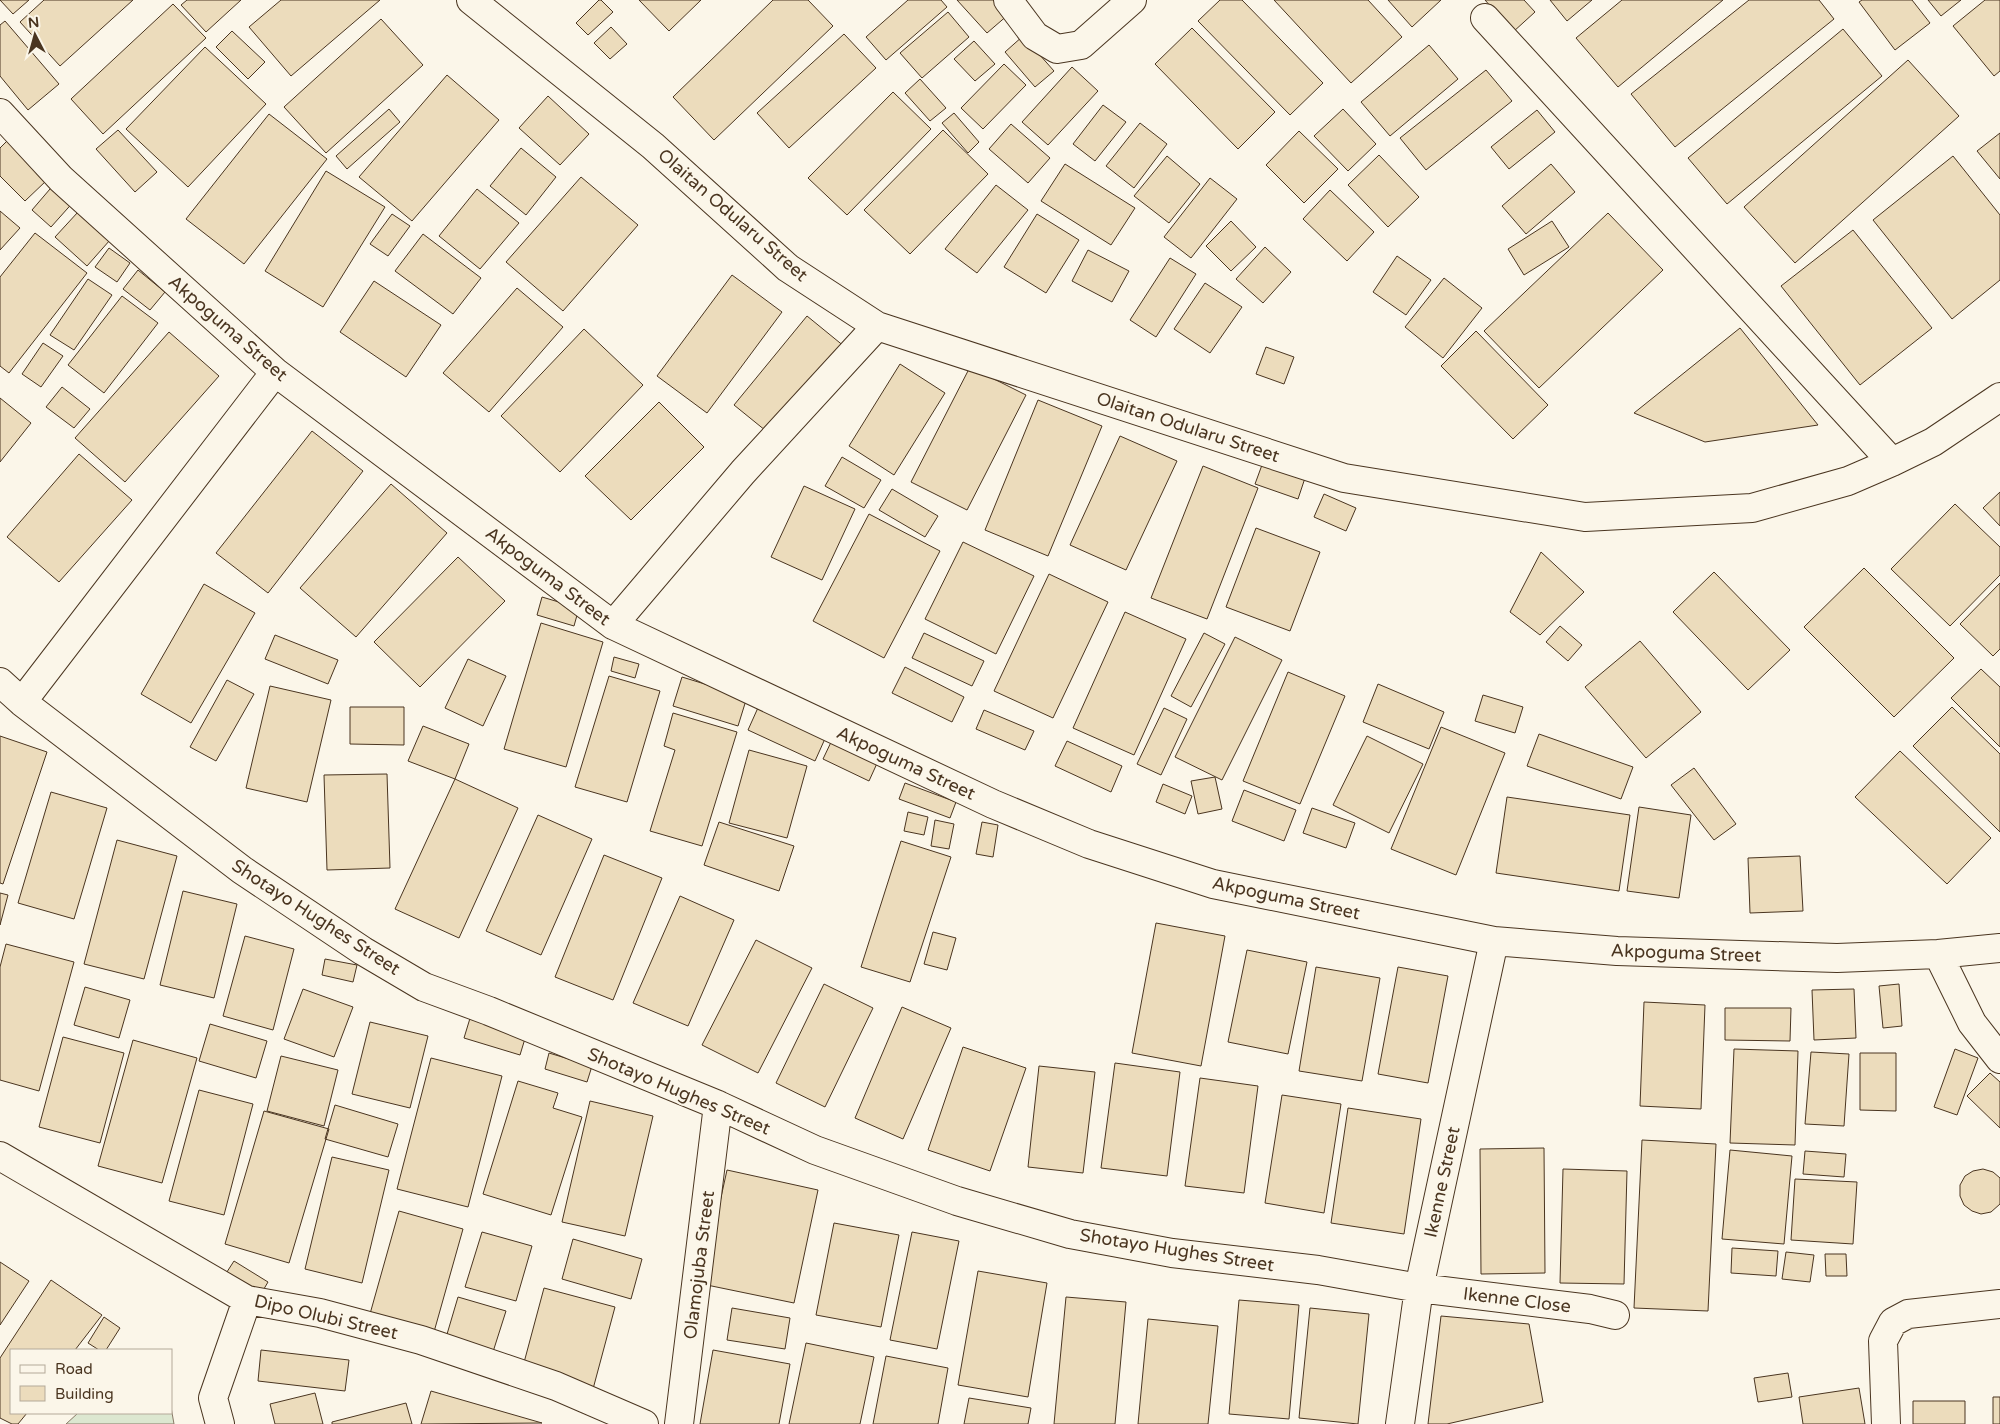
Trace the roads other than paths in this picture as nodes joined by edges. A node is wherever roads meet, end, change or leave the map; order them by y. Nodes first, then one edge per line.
1 (471, 0) edge
2 (1008, 0) edge
3 (1132, 0) edge
4 (1485, 18) dead end
5 (0, 113) edge
6 (878, 326) junction
7 (275, 372) junction
8 (2000, 398) edge
9 (1892, 462) junction
10 (613, 626) junction
11 (0, 682) edge
12 (22, 702) junction
13 (1494, 941) junction
14 (1996, 942) edge
15 (1938, 954) junction
16 (2000, 1059) edge
17 (718, 1105) junction
18 (0, 1156) edge
19 (1418, 1288) junction
20 (247, 1300) junction
21 (2000, 1304) edge
22 (1615, 1315) dead end
23 (220, 1424) edge
24 (644, 1424) edge
25 (679, 1424) edge
26 (1400, 1424) edge
27 (1886, 1424) edge

1 - 6 street, Olaitan Odularu Street
2 - 3 street
4 - 9 street
5 - 7 street, Akpoguma Street
6 - 9 street, Olaitan Odularu Street
6 - 10 street
7 - 10 street, Akpoguma Street
7 - 12 street
8 - 9 street, Olaitan Odularu Street
10 - 13 street, Akpoguma Street
11 - 12 street, Shotayo Hughes Street
12 - 17 street, Shotayo Hughes Street
13 - 15 street, Akpoguma Street
13 - 19 street, Ikenne Street
14 - 15 street, Akpoguma Street
15 - 16 street
17 - 19 street, Shotayo Hughes Street
17 - 25 street, Olamojuba Street
18 - 20 street, Dipo Olubi Street
19 - 22 street, Ikenne Close
19 - 26 street, Ikenne Street
20 - 23 street
20 - 24 street, Dipo Olubi Street
21 - 27 street

